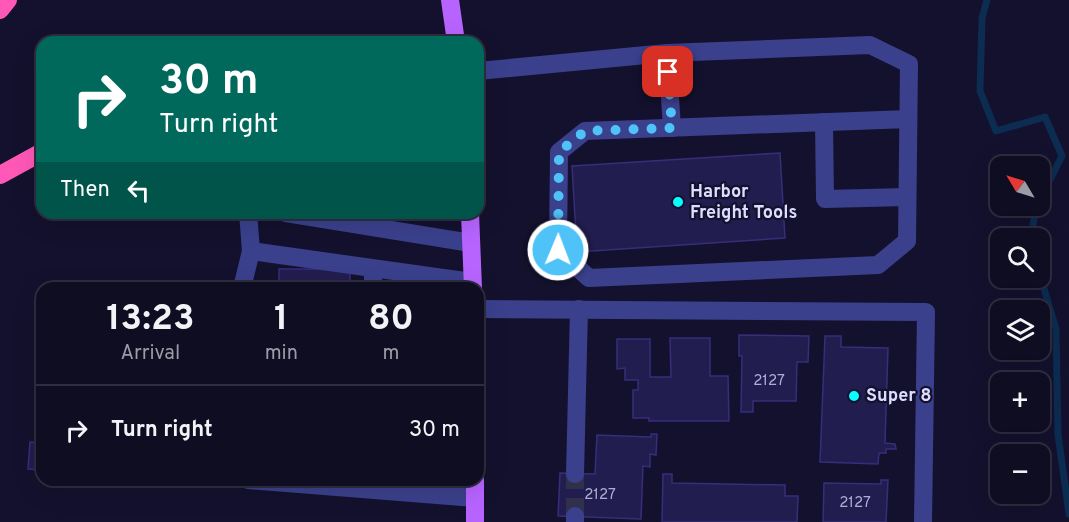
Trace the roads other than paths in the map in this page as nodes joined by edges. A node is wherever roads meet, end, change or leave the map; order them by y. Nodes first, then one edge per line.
1 (8, 0) edge
2 (450, 0) edge
3 (0, 10) edge
4 (455, 36) edge
5 (667, 53) junction
6 (484, 70) edge
7 (908, 119) junction
8 (824, 122) junction
9 (672, 128) junction
10 (36, 155) edge
11 (0, 175) edge
12 (907, 197) junction
13 (248, 219) edge
14 (323, 219) edge
15 (470, 219) edge
16 (471, 243) junction
17 (251, 251) junction
18 (373, 269) junction
19 (243, 282) edge
20 (373, 282) edge
21 (453, 282) edge
22 (472, 282) edge
23 (484, 309) edge
24 (579, 309) junction
25 (575, 474) tunnel mouth
26 (366, 486) edge
27 (476, 486) edge
28 (476, 498) junction
29 (475, 522) edge
30 (923, 522) edge

1 - 3 highway
2 - 4 main road
5 - 6 lane
5 - 7 lane
5 - 9 lane
7 - 8 lane
7 - 12 lane
8 - 9 lane
8 - 12 lane
9 - 12 lane
10 - 11 highway
13 - 17 lane
14 - 16 lane
15 - 16 main road
16 - 22 main road
17 - 18 lane
17 - 19 lane
18 - 20 lane
18 - 21 lane
23 - 24 lane
24 - 25 lane
24 - 30 lane
26 - 28 lane
27 - 28 main road
28 - 29 main road

